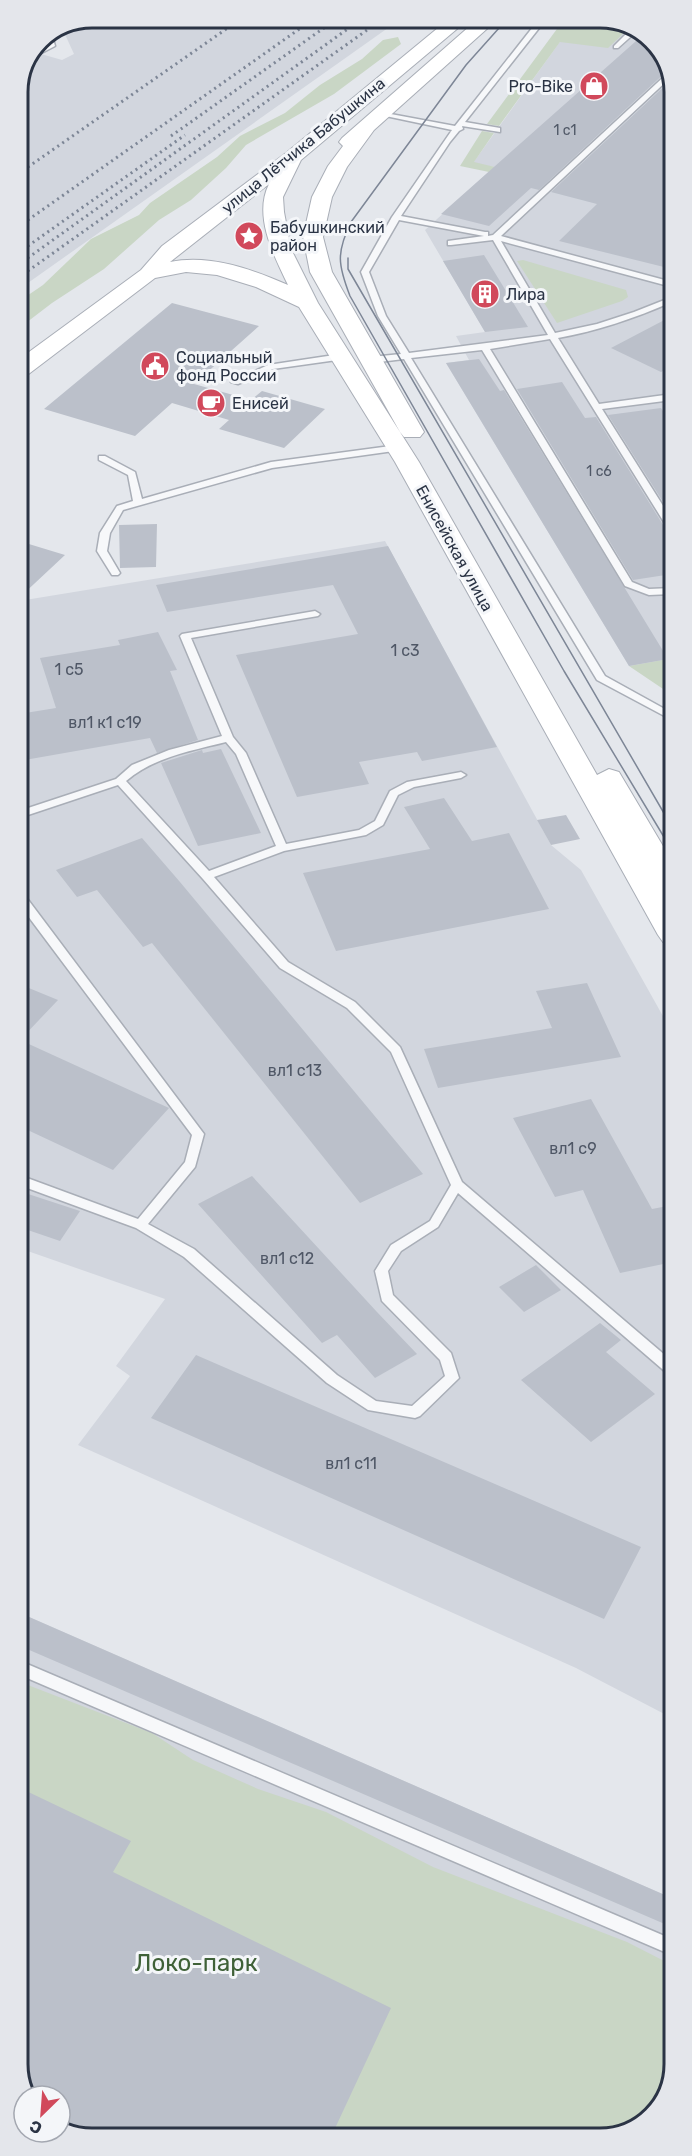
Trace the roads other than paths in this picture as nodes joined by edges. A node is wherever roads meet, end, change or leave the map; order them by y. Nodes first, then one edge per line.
1 (448, 29) edge
2 (477, 29) edge
3 (535, 29) edge
4 (628, 35) edge
5 (616, 46) dead end
6 (662, 81) edge
7 (373, 123) junction
8 (460, 126) junction
9 (497, 130) dead end
10 (293, 157) junction
11 (273, 197) junction
12 (396, 218) junction
13 (495, 237) junction
14 (450, 243) dead end
15 (148, 274) junction
16 (664, 283) edge
17 (664, 302) edge
18 (307, 303) junction
19 (552, 337) junction
20 (484, 346) junction
21 (406, 356) junction
22 (341, 357) junction
23 (371, 360) junction
24 (28, 364) edge
25 (235, 382) dead end
26 (664, 398) edge
27 (596, 407) junction
28 (398, 448) junction
29 (102, 458) dead end
30 (138, 503) junction
31 (664, 514) edge
32 (116, 573) dead end
33 (664, 592) edge
34 (315, 614) dead end
35 (664, 713) edge
36 (228, 738) junction
37 (461, 775) dead end
38 (120, 781) junction
39 (28, 812) edge
40 (282, 848) junction
41 (664, 873) edge
42 (207, 876) junction
43 (28, 908) edge
44 (664, 919) edge
45 (28, 1183) edge
46 (457, 1185) junction
47 (140, 1225) junction
48 (664, 1362) edge
49 (28, 1671) edge
50 (664, 1944) edge

1 - 10 main road, улица Лётчика Бабушкина
2 - 7 main road, улица Лётчика Бабушкина
3 - 8 lane
4 - 5 lane
6 - 13 lane
7 - 8 lane
7 - 11 main road, улица Лётчика Бабушкина
7 - 23 main road, Енисейская улица
8 - 9 lane
8 - 12 lane
10 - 11 main road
10 - 15 main road, улица Лётчика Бабушкина
11 - 15 main road, улица Лётчика Бабушкина
11 - 18 main road, Енисейская улица
12 - 13 lane
12 - 21 lane
13 - 14 lane
13 - 16 lane
13 - 19 lane
15 - 18 main road
15 - 24 main road, улица Лётчика Бабушкина
17 - 19 lane
18 - 22 main road, Енисейская улица
19 - 20 lane
19 - 27 lane
20 - 21 lane
20 - 33 lane
21 - 23 lane
21 - 35 lane
22 - 25 lane
22 - 28 main road, Енисейская улица
23 - 41 main road, Енисейская улица
26 - 27 lane
27 - 31 lane
28 - 30 lane
28 - 44 main road, Енисейская улица
29 - 30 lane
30 - 32 lane
34 - 36 lane
36 - 38 lane
36 - 40 lane
37 - 40 lane
38 - 39 lane
38 - 42 lane
40 - 42 lane
42 - 46 lane
43 - 47 lane
45 - 47 lane
46 - 47 lane
46 - 48 lane
49 - 50 lane

